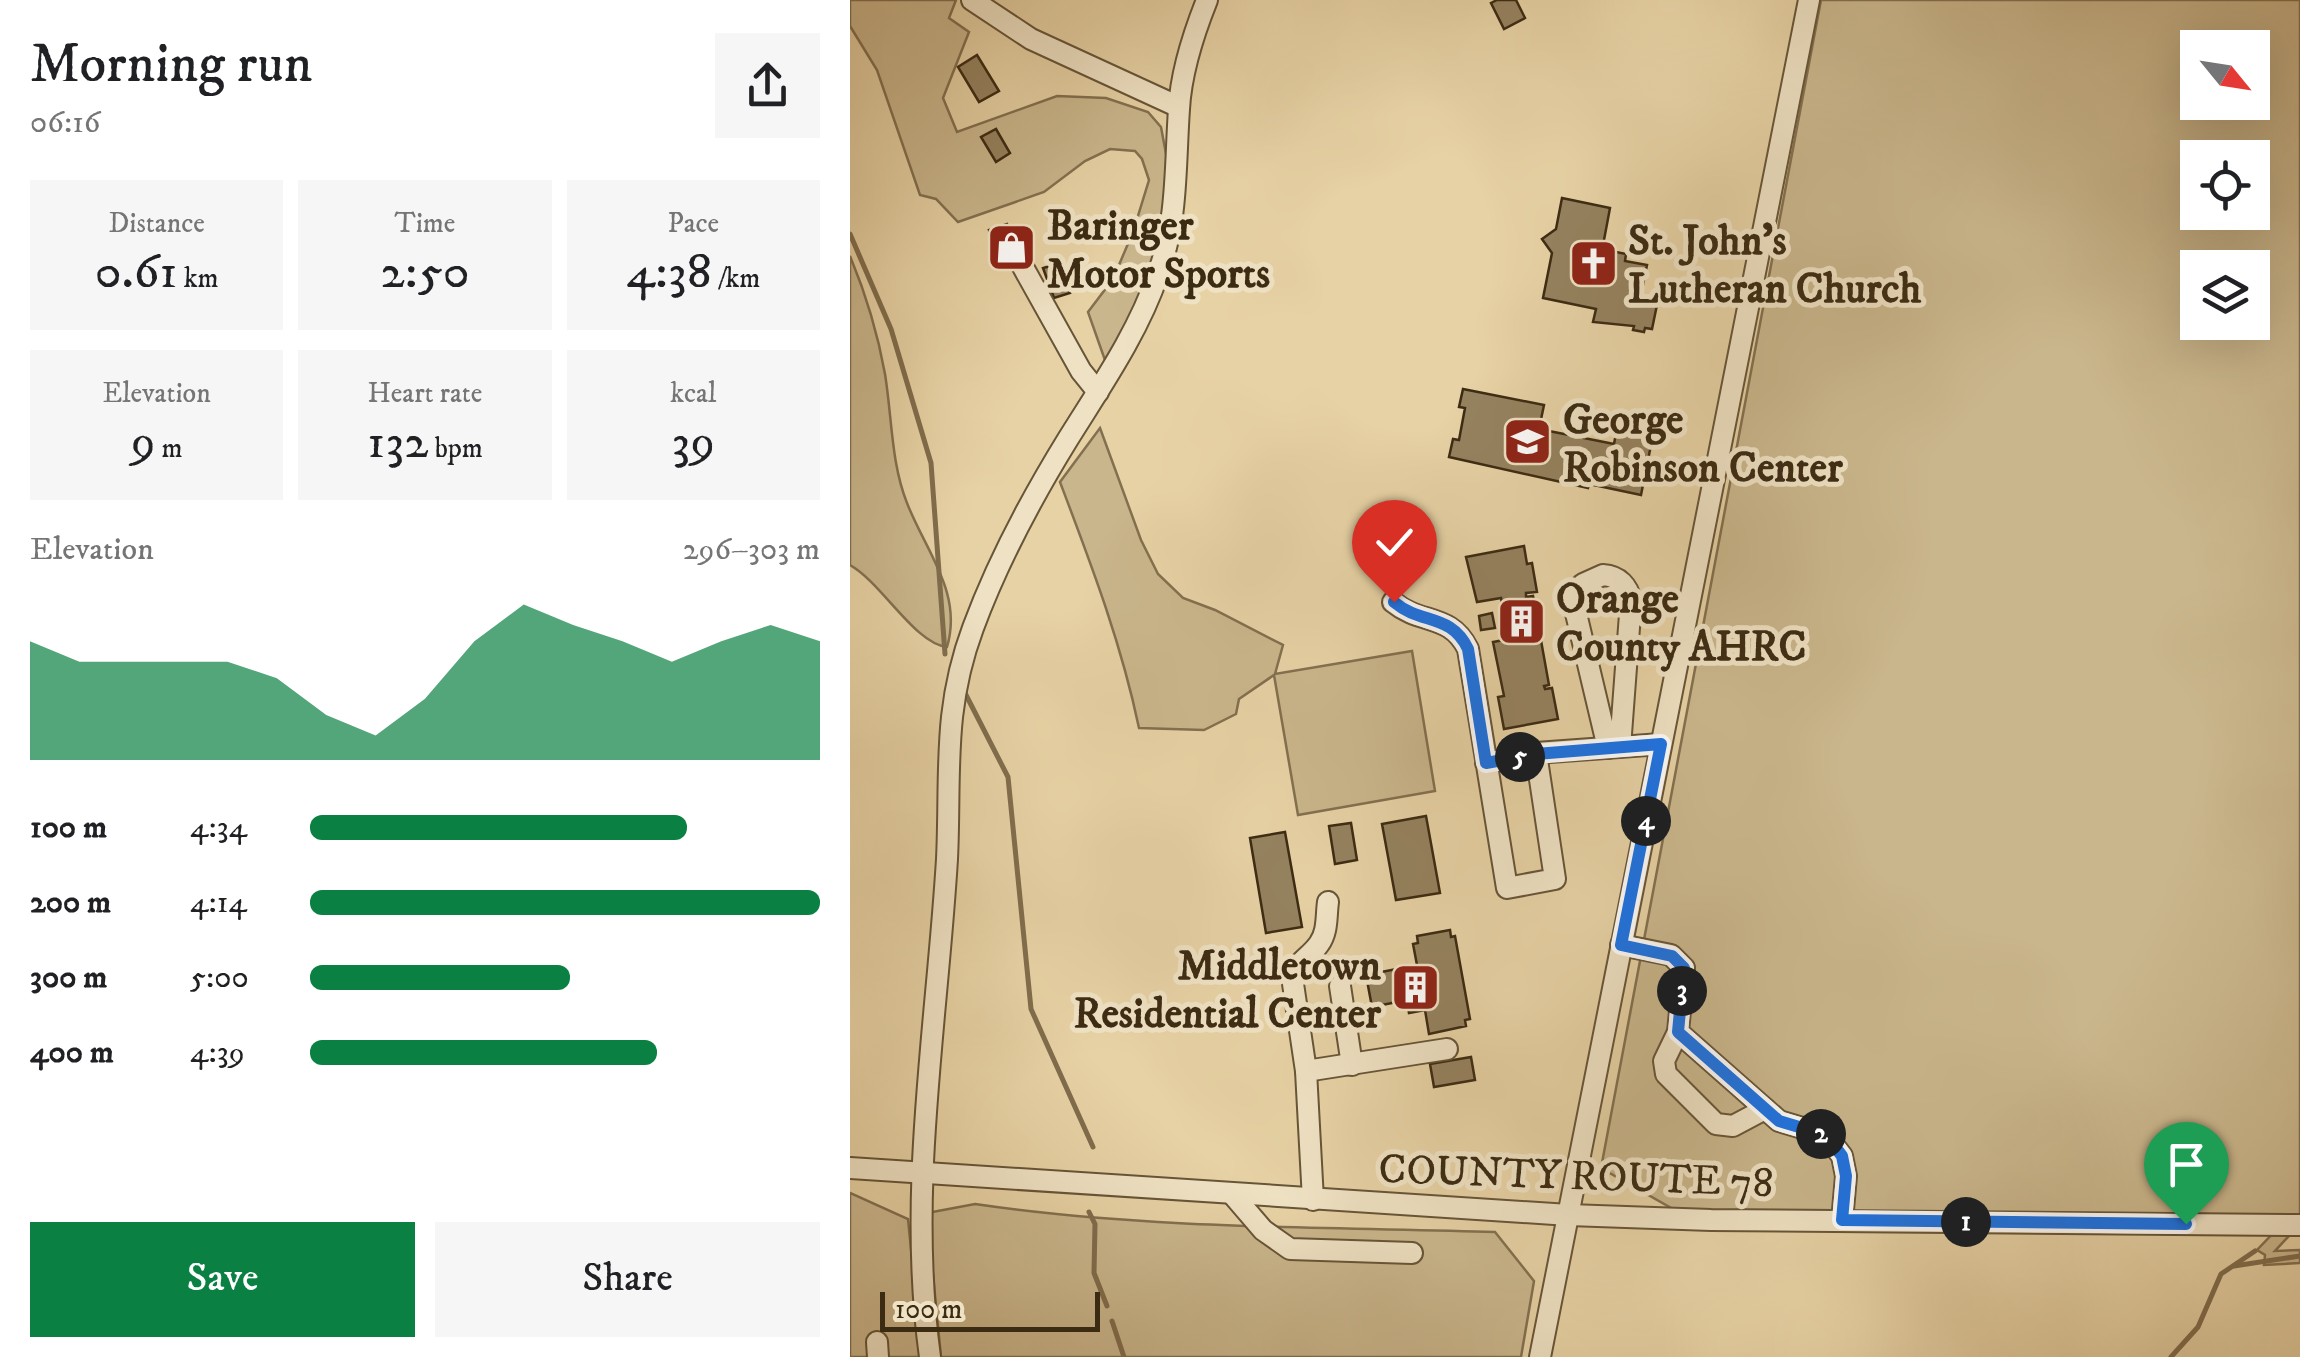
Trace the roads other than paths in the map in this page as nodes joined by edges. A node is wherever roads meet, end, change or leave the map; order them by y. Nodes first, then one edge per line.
1 (972, 0) edge
2 (1207, 0) edge
3 (1809, 0) edge
4 (1179, 107) junction
5 (1023, 267) dead end
6 (1098, 392) junction
7 (1394, 602) dead end
8 (1661, 744) junction
9 (1614, 747) junction
10 (1536, 754) junction
11 (1486, 763) junction
12 (1328, 902) dead end
13 (1621, 945) junction
14 (1340, 986) dead end
15 (1678, 1032) junction
16 (1447, 1050) dead end
17 (1352, 1065) junction
18 (1306, 1071) junction
19 (1766, 1109) junction
20 (850, 1168) edge
21 (922, 1173) junction
22 (1233, 1194) junction
23 (1313, 1200) junction
24 (1569, 1215) junction
25 (1842, 1220) junction
26 (2300, 1224) edge
27 (1412, 1253) dead end
28 (930, 1357) edge
29 (1540, 1357) edge

1 - 4 street
2 - 4 street
3 - 8 street
4 - 6 street
5 - 6 street
6 - 21 street
7 - 11 street
8 - 9 street
8 - 13 street
9 - 9 street
9 - 10 street
10 - 11 street
10 - 11 street
12 - 18 street
13 - 15 street
13 - 24 street
14 - 17 street
15 - 19 street
15 - 19 street
16 - 17 street
17 - 18 street
18 - 23 street
19 - 25 street
20 - 21 street, COUNTY ROUTE 78
21 - 22 street, COUNTY ROUTE 78
21 - 28 street
22 - 23 street, COUNTY ROUTE 78
22 - 27 street
23 - 24 street, COUNTY ROUTE 78
24 - 25 street, COUNTY ROUTE 78
24 - 29 street
25 - 26 street, COUNTY ROUTE 78

